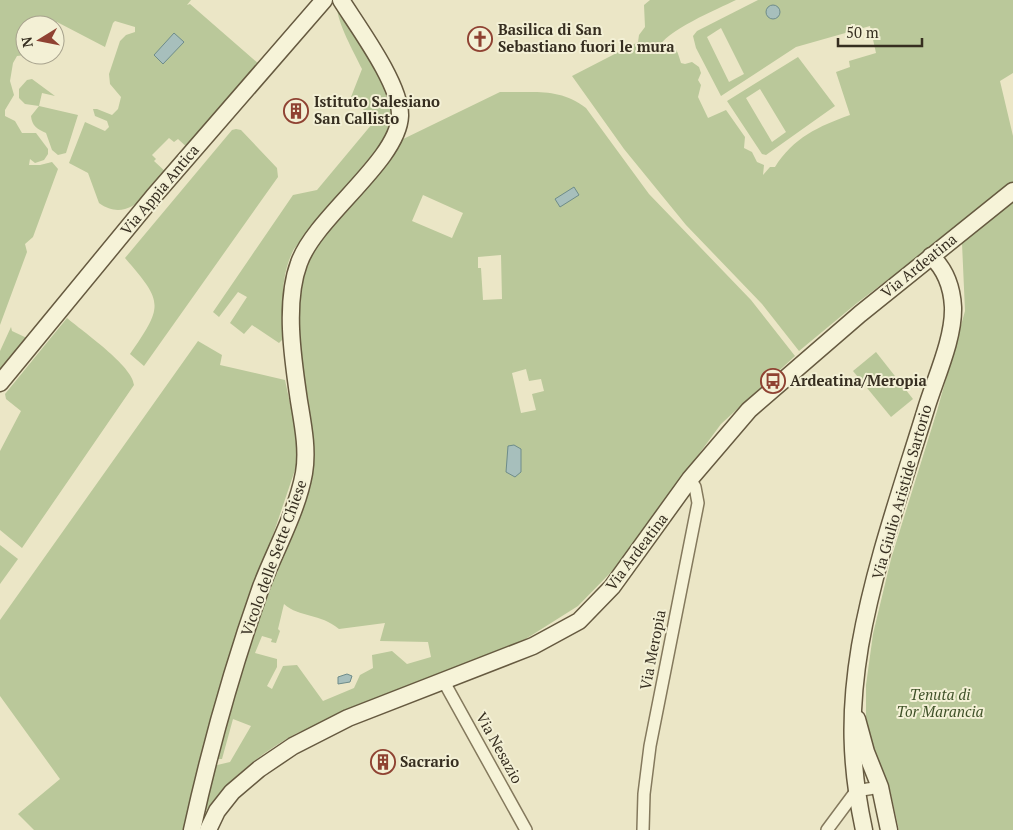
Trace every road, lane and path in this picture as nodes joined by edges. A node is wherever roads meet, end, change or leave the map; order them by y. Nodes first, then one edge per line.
1 (324, 0) edge
2 (341, 0) edge
3 (1013, 191) edge
4 (931, 256) junction
5 (0, 383) edge
6 (690, 479) junction
7 (444, 682) junction
8 (854, 705) junction
9 (880, 787) junction
10 (856, 791) junction
11 (192, 830) edge
12 (208, 830) edge
13 (526, 830) edge
14 (642, 830) edge
15 (827, 830) edge
16 (864, 830) edge
17 (889, 830) edge

1 - 5 main road, Via Appia Antica
2 - 11 main road, Vicolo delle Sette Chiese
3 - 4 main road, Via Ardeatina
4 - 6 main road, Via Ardeatina
4 - 8 main road, Via Giulio Aristide Sartorio
6 - 7 main road, Via Ardeatina
6 - 14 street, Via Meropia
7 - 12 main road, Via Ardeatina
7 - 13 street, Via Nesazio
8 - 9 main road, Via Giulio Aristide Sartorio
8 - 10 main road, Via Giulio Aristide Sartorio
9 - 10 street
9 - 17 main road, Via Giulio Aristide Sartorio
10 - 15 street
10 - 16 main road, Via Giulio Aristide Sartorio

